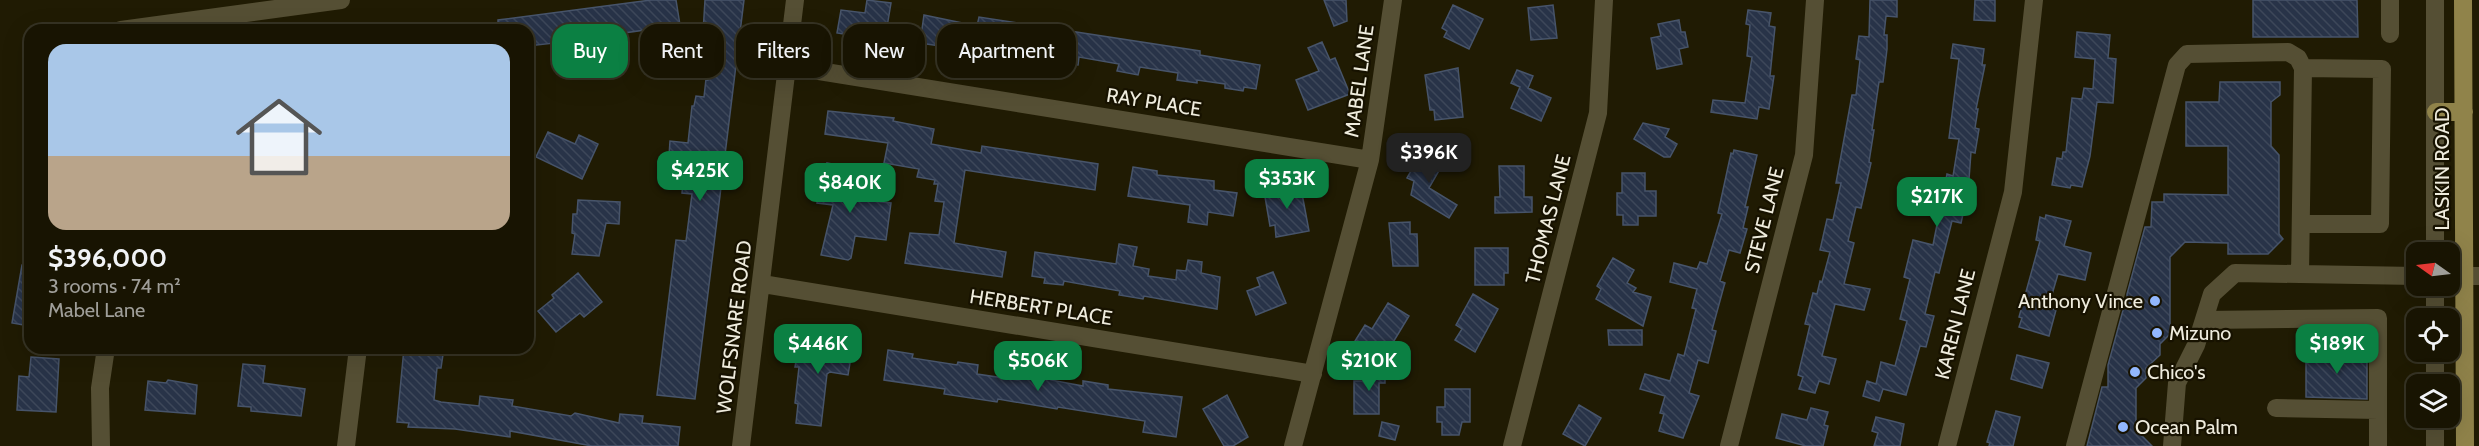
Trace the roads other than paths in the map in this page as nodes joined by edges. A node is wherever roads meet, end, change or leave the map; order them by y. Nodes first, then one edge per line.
1 (341, 0) edge
2 (795, 0) edge
3 (1393, 0) edge
4 (1604, 0) edge
5 (1815, 0) edge
6 (2034, 0) edge
7 (2390, 0) edge
8 (2435, 0) edge
9 (2463, 0) edge
10 (165, 24) edge
11 (792, 24) edge
12 (2390, 34) dead end
13 (2303, 68) junction
14 (831, 73) edge
15 (787, 78) edge
16 (2436, 112) junction
17 (2464, 112) junction
18 (1370, 160) junction
19 (2301, 224) junction
20 (2435, 242) edge
21 (2300, 274) junction
22 (2406, 276) edge
23 (2464, 276) edge
24 (762, 284) junction
25 (2204, 320) junction
26 (105, 354) edge
27 (357, 354) edge
28 (1313, 374) junction
29 (2276, 408) dead end
30 (2378, 410) junction
31 (2434, 428) edge
32 (101, 446) edge
33 (346, 446) edge
34 (741, 446) edge
35 (1293, 446) edge
36 (1512, 446) edge
37 (1729, 446) edge
38 (1947, 446) edge
39 (2075, 446) edge
40 (2172, 446) edge
41 (2378, 446) edge
42 (2435, 446) edge
43 (2464, 446) edge

1 - 10 street
2 - 11 street, WOLFSNARE ROAD
3 - 18 street, MABEL LANE
4 - 36 street, THOMAS LANE
5 - 37 street, STEVE LANE
6 - 38 street, KAREN LANE
7 - 12 street
8 - 16 street, LASKIN ROAD
9 - 17 main road, LASKIN ROAD
13 - 19 street
13 - 19 street
13 - 39 street
14 - 18 street, RAY PLACE
15 - 24 street, WOLFSNARE ROAD
16 - 17 main road
16 - 20 street, LASKIN ROAD
17 - 23 main road, LASKIN ROAD
18 - 28 street, MABEL LANE
19 - 21 street
21 - 22 street
21 - 25 street
23 - 43 main road, LASKIN ROAD
24 - 28 street, HERBERT PLACE
24 - 34 street, WOLFSNARE ROAD
25 - 30 street
25 - 40 street
26 - 32 street
27 - 33 street
28 - 35 street, MABEL LANE
29 - 30 street
30 - 41 street
31 - 42 street

